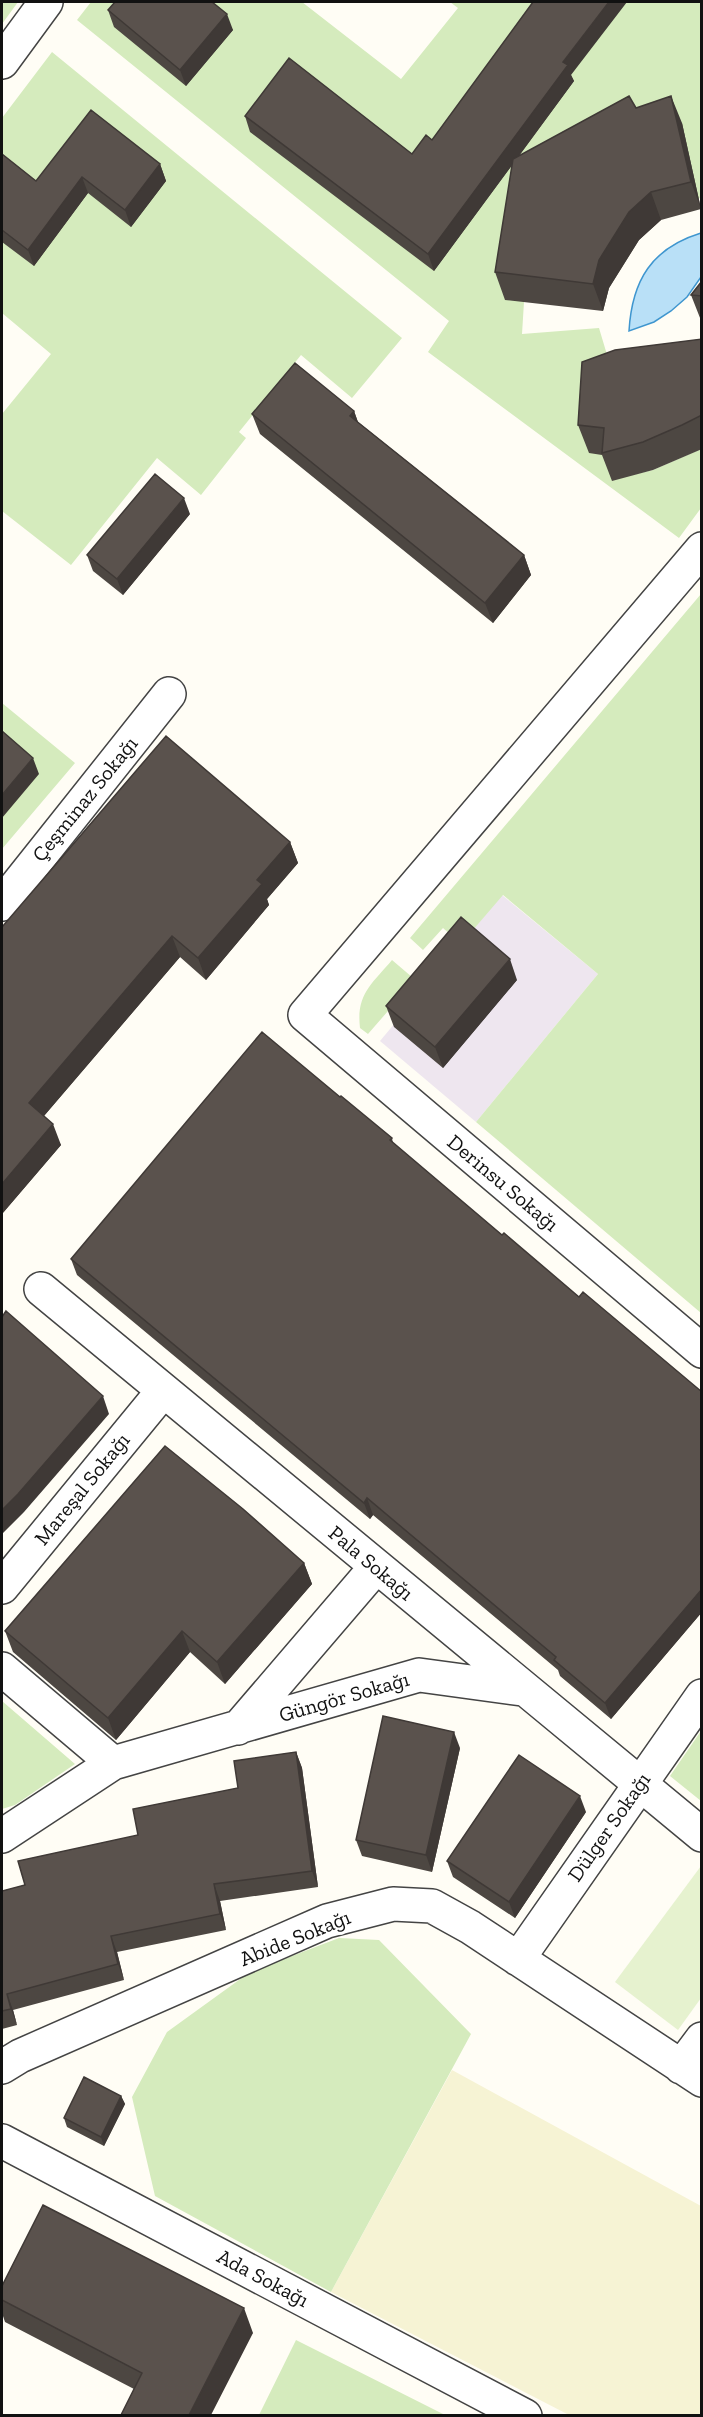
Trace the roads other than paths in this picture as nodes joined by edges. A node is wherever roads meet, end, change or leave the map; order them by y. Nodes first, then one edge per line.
1 (46, 2) edge
2 (2, 62) edge
3 (702, 549) edge
4 (169, 694) dead end
5 (2, 904) edge
6 (41, 1289) dead end
7 (702, 1352) edge
8 (163, 1391) junction
9 (376, 1567) junction
10 (2, 1587) edge
11 (2, 1669) edge
12 (522, 1689) junction
13 (702, 1696) edge
14 (238, 1728) junction
15 (113, 1763) junction
16 (638, 1784) junction
17 (2, 1836) edge
18 (702, 1836) edge
19 (518, 1959) junction
20 (702, 2039) edge
21 (2, 2067) edge
22 (691, 2074) edge
23 (2, 2141) edge
24 (525, 2415) edge

1 - 2 street
3 - 7 street, Derinsu Sokağı
4 - 5 street, Çeşminaz Sokağı
6 - 8 street, Pala Sokağı
8 - 9 street, Pala Sokağı
8 - 10 street, Mareşal Sokağı
9 - 12 street, Pala Sokağı
9 - 14 street, Güngör Sokağı
11 - 15 street
12 - 14 street, Güngör Sokağı
12 - 16 street, Pala Sokağı
13 - 16 street, Dülger Sokağı
14 - 15 street, Güngör Sokağı
15 - 17 street, Güngör Sokağı
16 - 18 street, Pala Sokağı
16 - 19 street, Dülger Sokağı
19 - 21 street, Abide Sokağı
19 - 22 street, Abide Sokağı
20 - 22 street
23 - 24 street, Ada Sokağı

